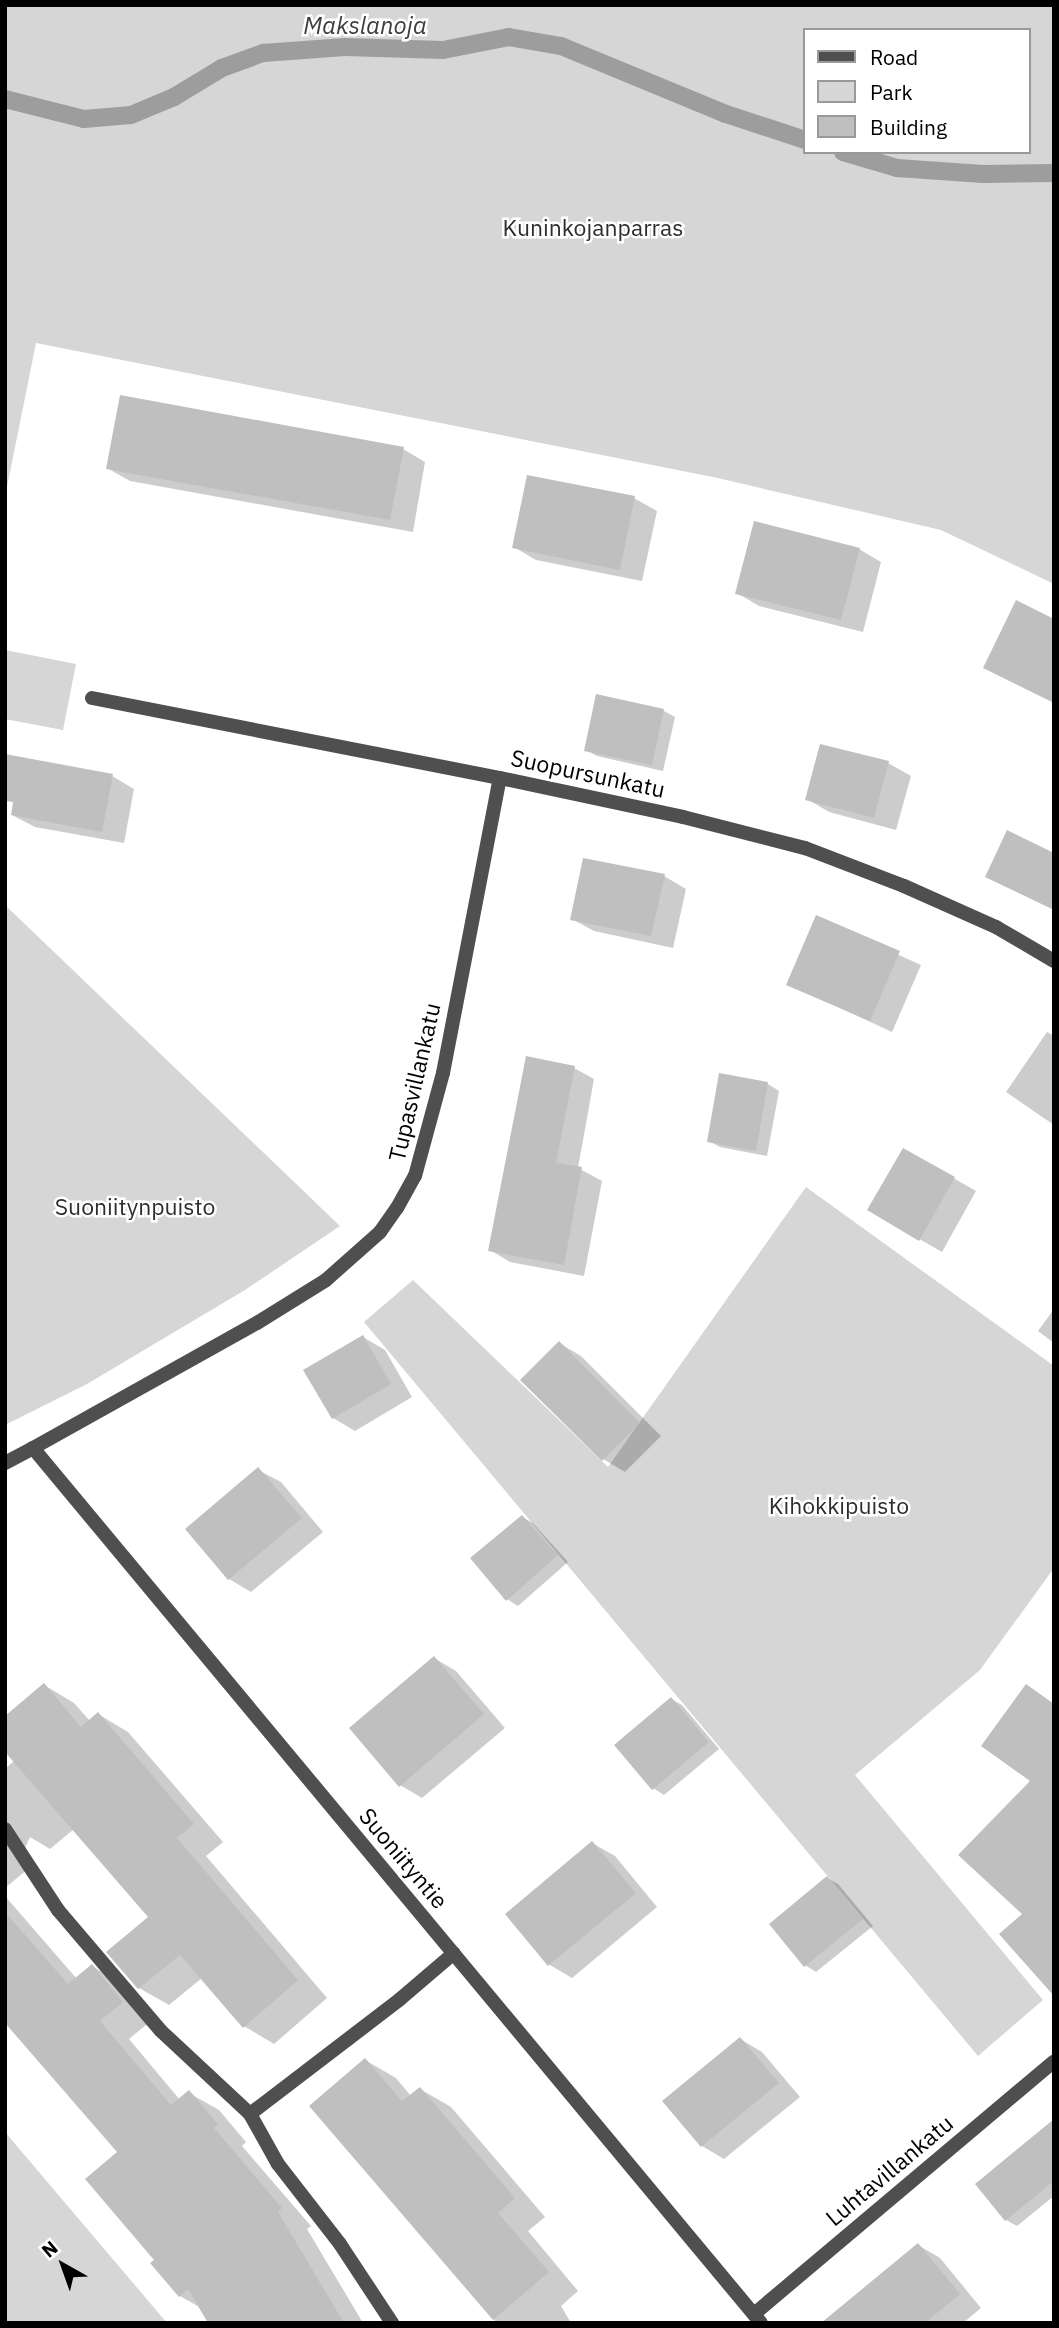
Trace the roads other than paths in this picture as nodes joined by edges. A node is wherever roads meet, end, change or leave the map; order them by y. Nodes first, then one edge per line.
1 (92, 698) dead end
2 (500, 778) junction
3 (1054, 961) edge
4 (33, 1448) junction
5 (5, 1463) edge
6 (5, 1829) edge
7 (454, 1953) junction
8 (1054, 2061) edge
9 (250, 2115) junction
10 (757, 2318) edge
11 (392, 2323) edge

1 - 2 street, Suopursunkatu
2 - 3 street, Suopursunkatu
2 - 4 street, Tupasvillankatu
4 - 5 street
4 - 7 street, Suoniityntie
6 - 9 street
7 - 9 street
7 - 10 street, Suoniityntie
8 - 10 street, Luhtavillankatu
9 - 11 street

